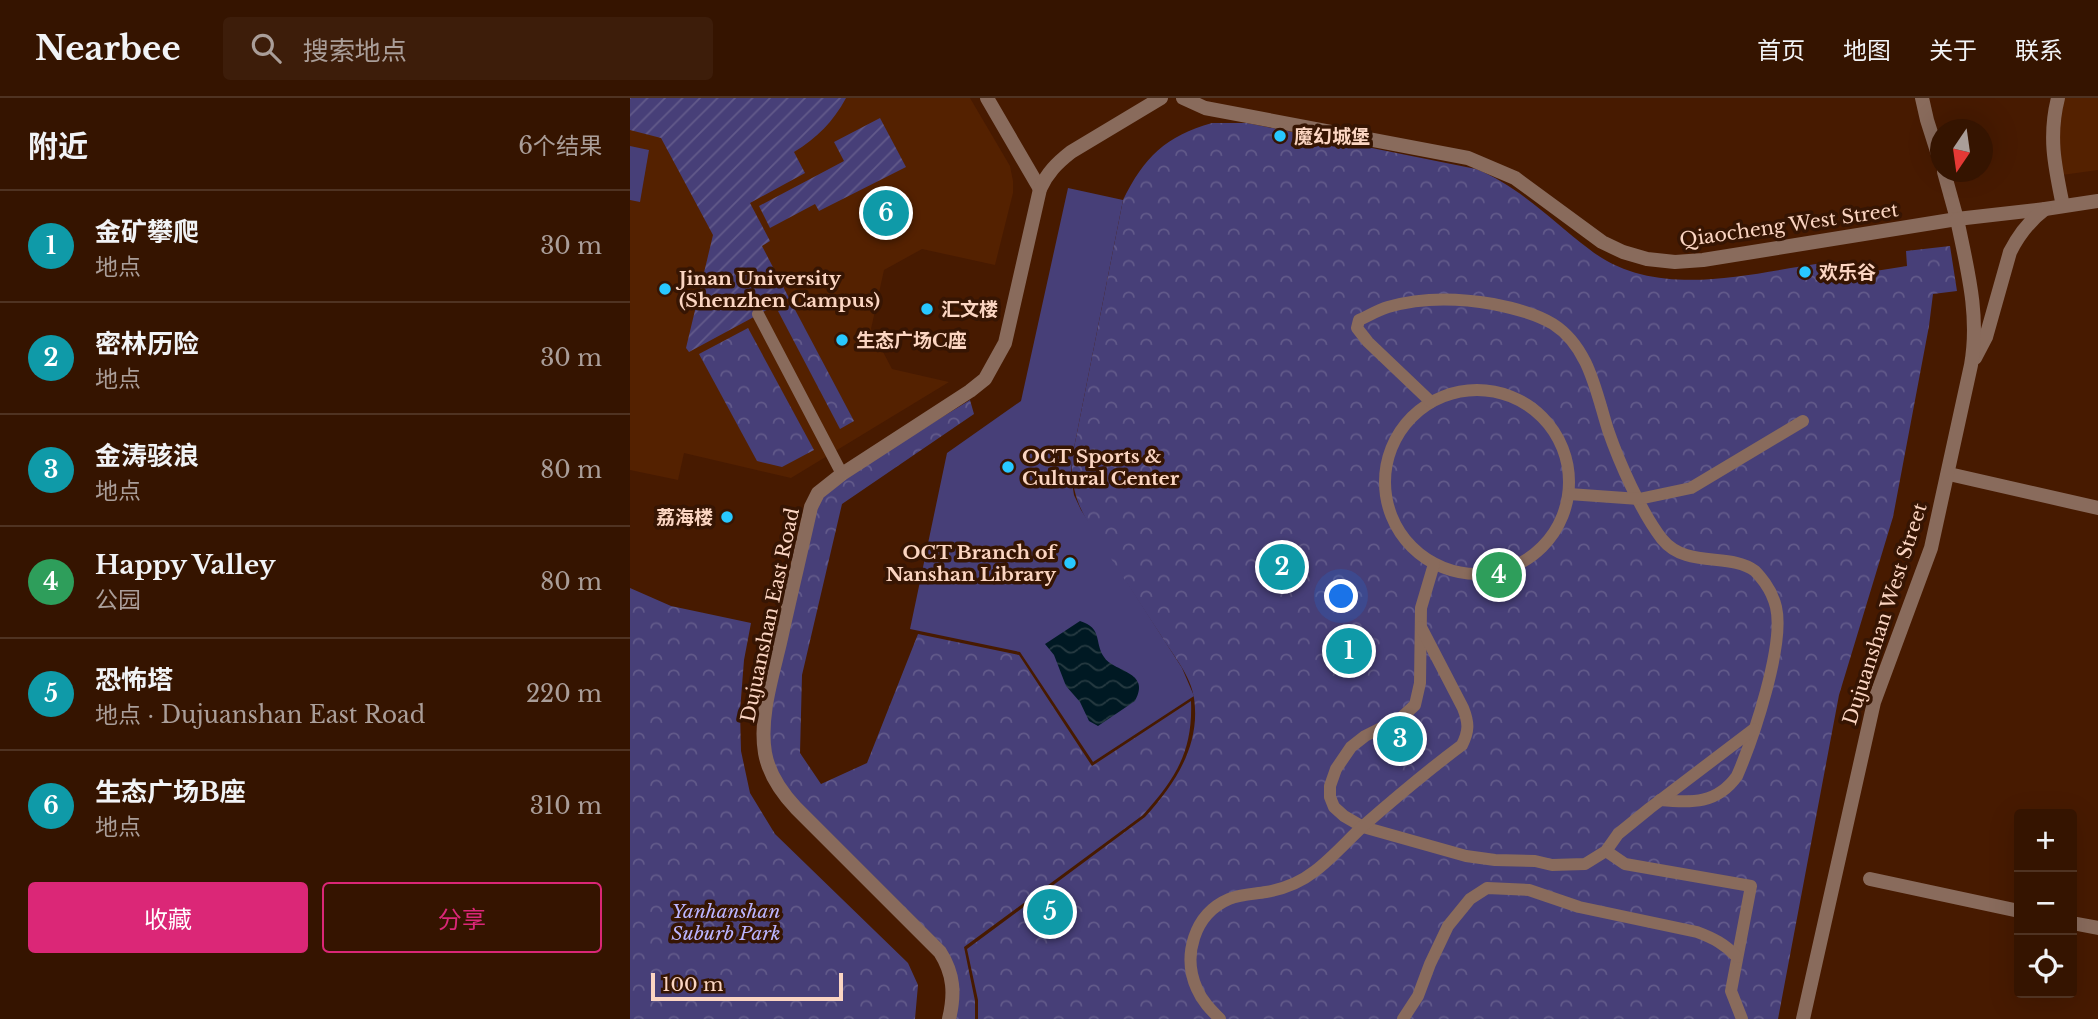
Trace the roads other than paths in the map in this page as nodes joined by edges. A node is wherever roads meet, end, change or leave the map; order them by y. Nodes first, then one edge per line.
1 (987, 98) edge
2 (1161, 98) edge
3 (1183, 98) edge
4 (1923, 98) edge
5 (2058, 98) edge
6 (1930, 129) edge
7 (1947, 182) edge
8 (1040, 189) junction
9 (2098, 201) edge
10 (2063, 206) junction
11 (2045, 209) junction
12 (1957, 219) junction
13 (758, 314) dead end
14 (1971, 365) junction
15 (1431, 402) junction
16 (1803, 421) dead end
17 (842, 474) junction
18 (1949, 474) junction
19 (1569, 494) junction
20 (1639, 499) junction
21 (2098, 509) edge
22 (1434, 564) junction
23 (1420, 624) junction
24 (1754, 729) junction
25 (1660, 800) junction
26 (1363, 827) junction
27 (1606, 851) junction
28 (1870, 879) dead end
29 (2014, 910) edge
30 (2077, 924) edge
31 (2098, 928) edge
32 (1737, 957) junction
33 (949, 1019) edge
34 (1220, 1019) edge
35 (1403, 1019) edge
36 (1742, 1019) edge
37 (1803, 1019) edge

1 - 8 street
2 - 8 street, Dujuanshan East Road
3 - 12 street, Qiaocheng West Street
4 - 6 street
5 - 10 street
7 - 12 street, Dujuanshan West Street
8 - 17 street, Dujuanshan East Road
9 - 10 street, Qiaocheng West Street
10 - 11 street, Qiaocheng West Street
11 - 12 street, Qiaocheng West Street
11 - 14 street
12 - 14 street, Dujuanshan West Street
13 - 17 street
14 - 18 street, Dujuanshan West Street
15 - 19 street
15 - 20 street
15 - 22 street
16 - 20 street
17 - 33 street, Dujuanshan East Road
18 - 21 street
18 - 37 street, Dujuanshan West Street
19 - 20 street
19 - 22 street
20 - 24 street
22 - 23 street
23 - 26 street
23 - 26 street
24 - 25 street
24 - 25 street
25 - 27 street
26 - 27 street
26 - 34 street
27 - 32 street
28 - 29 street
30 - 31 street
32 - 35 street
32 - 36 street

